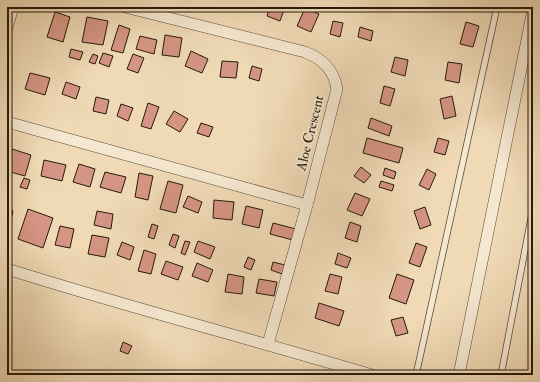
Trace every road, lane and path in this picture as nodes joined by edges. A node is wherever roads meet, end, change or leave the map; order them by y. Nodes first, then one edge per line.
1 (13, 7) edge
2 (125, 7) edge
3 (497, 7) edge
4 (533, 10) edge
5 (7, 28) edge
6 (7, 122) edge
7 (307, 205) junction
8 (533, 208) edge
9 (7, 269) edge
10 (268, 344) junction
11 (372, 375) edge
12 (416, 375) edge
13 (459, 375) edge
14 (501, 375) edge

1 - 5 street
2 - 7 street, Aloe Crescent
3 - 12 lane
4 - 13 street
6 - 7 street
7 - 10 street, Aloe Crescent
8 - 14 lane
9 - 10 street
10 - 11 street

